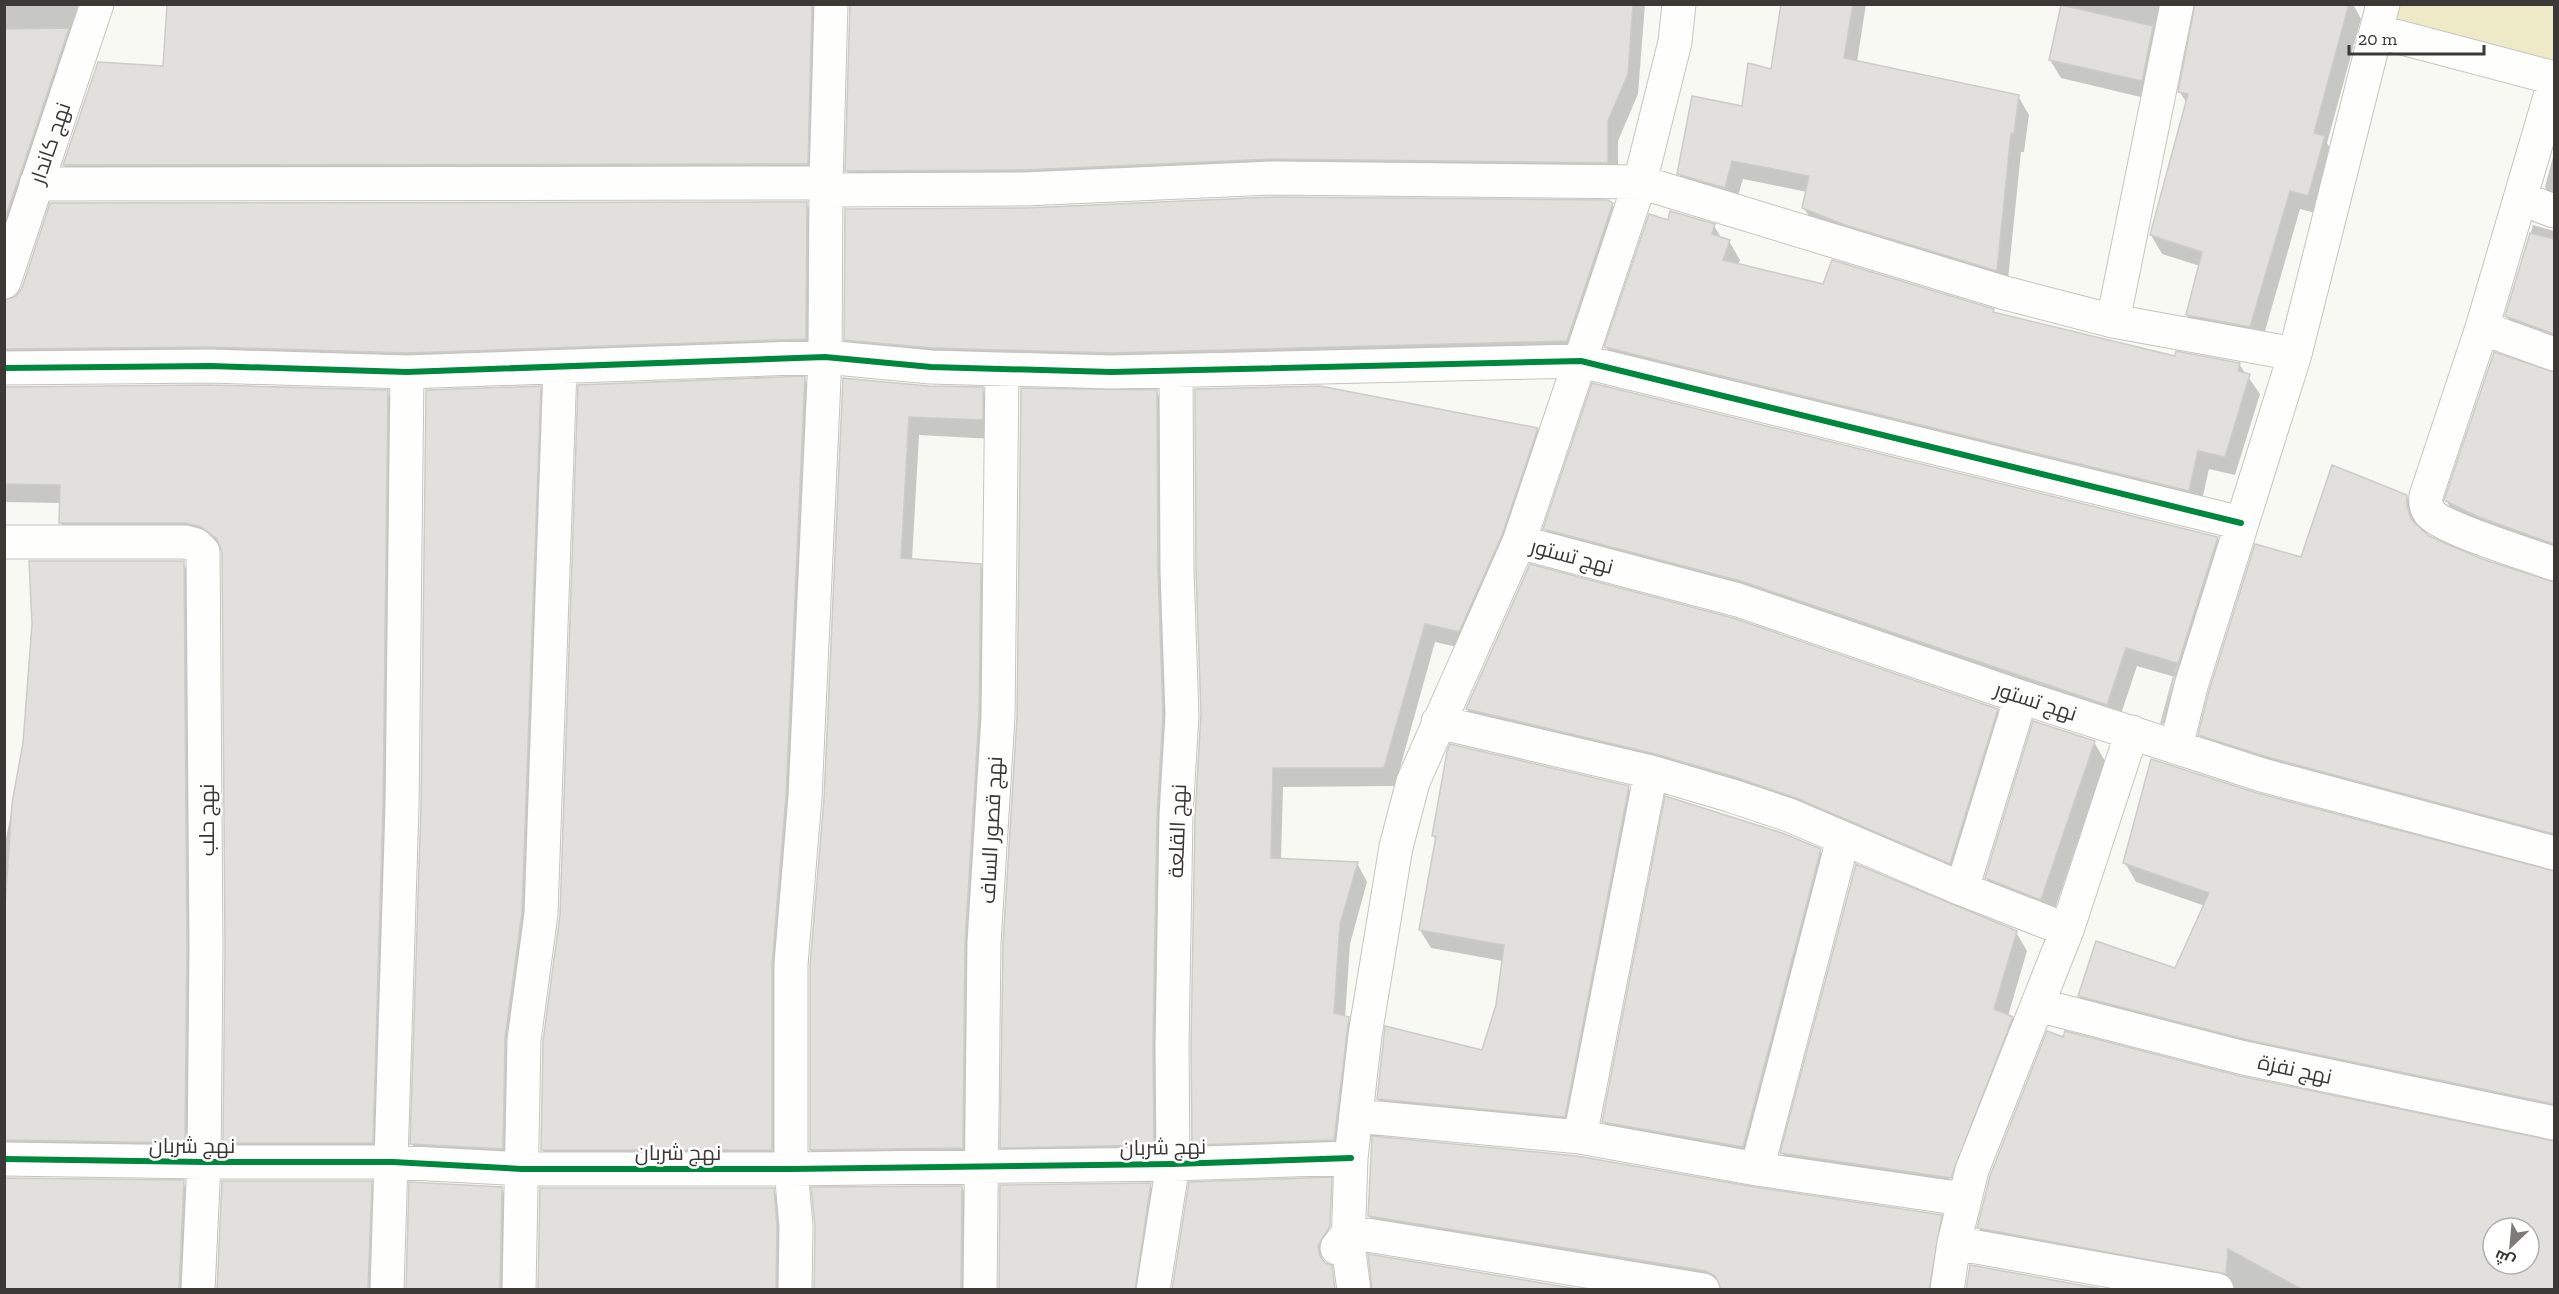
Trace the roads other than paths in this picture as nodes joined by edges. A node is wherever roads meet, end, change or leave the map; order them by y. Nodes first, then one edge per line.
1 (97, 4) edge
2 (831, 4) edge
3 (1679, 4) edge
4 (2177, 4) edge
5 (2380, 18) edge
6 (2554, 78) edge
7 (2554, 84) edge
8 (1640, 182) junction
9 (36, 184) junction
10 (826, 187) junction
11 (2522, 199) junction
12 (2554, 211) edge
13 (4, 282) edge
14 (2113, 321) junction
15 (2482, 328) junction
16 (2295, 354) junction
17 (2554, 354) edge
18 (825, 357) junction
19 (1581, 361) junction
20 (560, 367) junction
21 (4, 368) edge
22 (1002, 370) junction
23 (1176, 371) junction
24 (407, 372) junction
25 (2241, 524) junction
26 (4, 542) edge
27 (1519, 542) junction
28 (2554, 564) edge
29 (2020, 697) junction
30 (1438, 722) junction
31 (2132, 732) junction
32 (2176, 747) junction
33 (1651, 772) junction
34 (1843, 839) junction
35 (2554, 853) edge
36 (1962, 889) junction
37 (2067, 930) junction
38 (2038, 1005) junction
39 (1356, 1116) junction
40 (2554, 1123) edge
41 (1580, 1137) junction
42 (1351, 1158) junction
43 (4, 1159) edge
44 (204, 1162) junction
45 (393, 1162) junction
46 (1173, 1164) junction
47 (982, 1166) junction
48 (522, 1169) junction
49 (791, 1169) junction
50 (1757, 1169) junction
51 (1963, 1199) junction
52 (1349, 1232) junction
53 (1954, 1242) junction
54 (198, 1290) edge
55 (387, 1290) edge
56 (519, 1290) edge
57 (795, 1290) edge
58 (980, 1290) edge
59 (1153, 1290) edge
60 (1331, 1290) edge
61 (1354, 1290) edge
62 (1703, 1290) edge
63 (1947, 1290) edge
64 (2217, 1290) edge

1 - 9 street, نهج كاندار
2 - 10 street
3 - 8 street
4 - 14 street
5 - 6 street
5 - 16 street
7 - 11 street
8 - 10 street
8 - 14 street
8 - 19 street
9 - 10 street
9 - 13 street, نهج كاندار
10 - 18 street
11 - 12 street
11 - 15 street
14 - 16 street
15 - 17 street
15 - 28 street
16 - 25 street
18 - 20 street
18 - 22 street
18 - 49 street
19 - 23 street
19 - 25 street
19 - 27 street
20 - 24 street
20 - 48 street
21 - 24 street
22 - 23 street
22 - 47 street, نهج قصور الساف
23 - 46 street, نهج القلعة
24 - 45 street
25 - 32 street
26 - 44 street, نهج حلب
27 - 29 street, نهج تستور
27 - 30 street
29 - 31 street, نهج تستور
29 - 36 street
30 - 33 street
30 - 39 street
31 - 32 street, نهج تستور
31 - 37 street
32 - 35 street, نهج تستور
33 - 34 street
33 - 41 street
34 - 36 street
34 - 50 street
36 - 37 street
37 - 38 street
38 - 40 street, نهج نفزة
38 - 51 street
39 - 41 street
39 - 42 street
41 - 50 street
42 - 46 street, نهج شربان
42 - 52 street
43 - 44 street, نهج شربان
44 - 45 street, نهج شربان
44 - 54 street, نهج حلب
45 - 48 street, نهج شربان
45 - 55 street
46 - 47 street, نهج شربان
46 - 59 street, نهج القلعة
47 - 49 street, نهج شربان
47 - 58 street, نهج قصور الساف
48 - 49 street, نهج شربان
48 - 56 street
49 - 57 street
50 - 51 street
51 - 53 street
52 - 60 street
52 - 61 street
52 - 62 street
53 - 63 street
53 - 64 street

